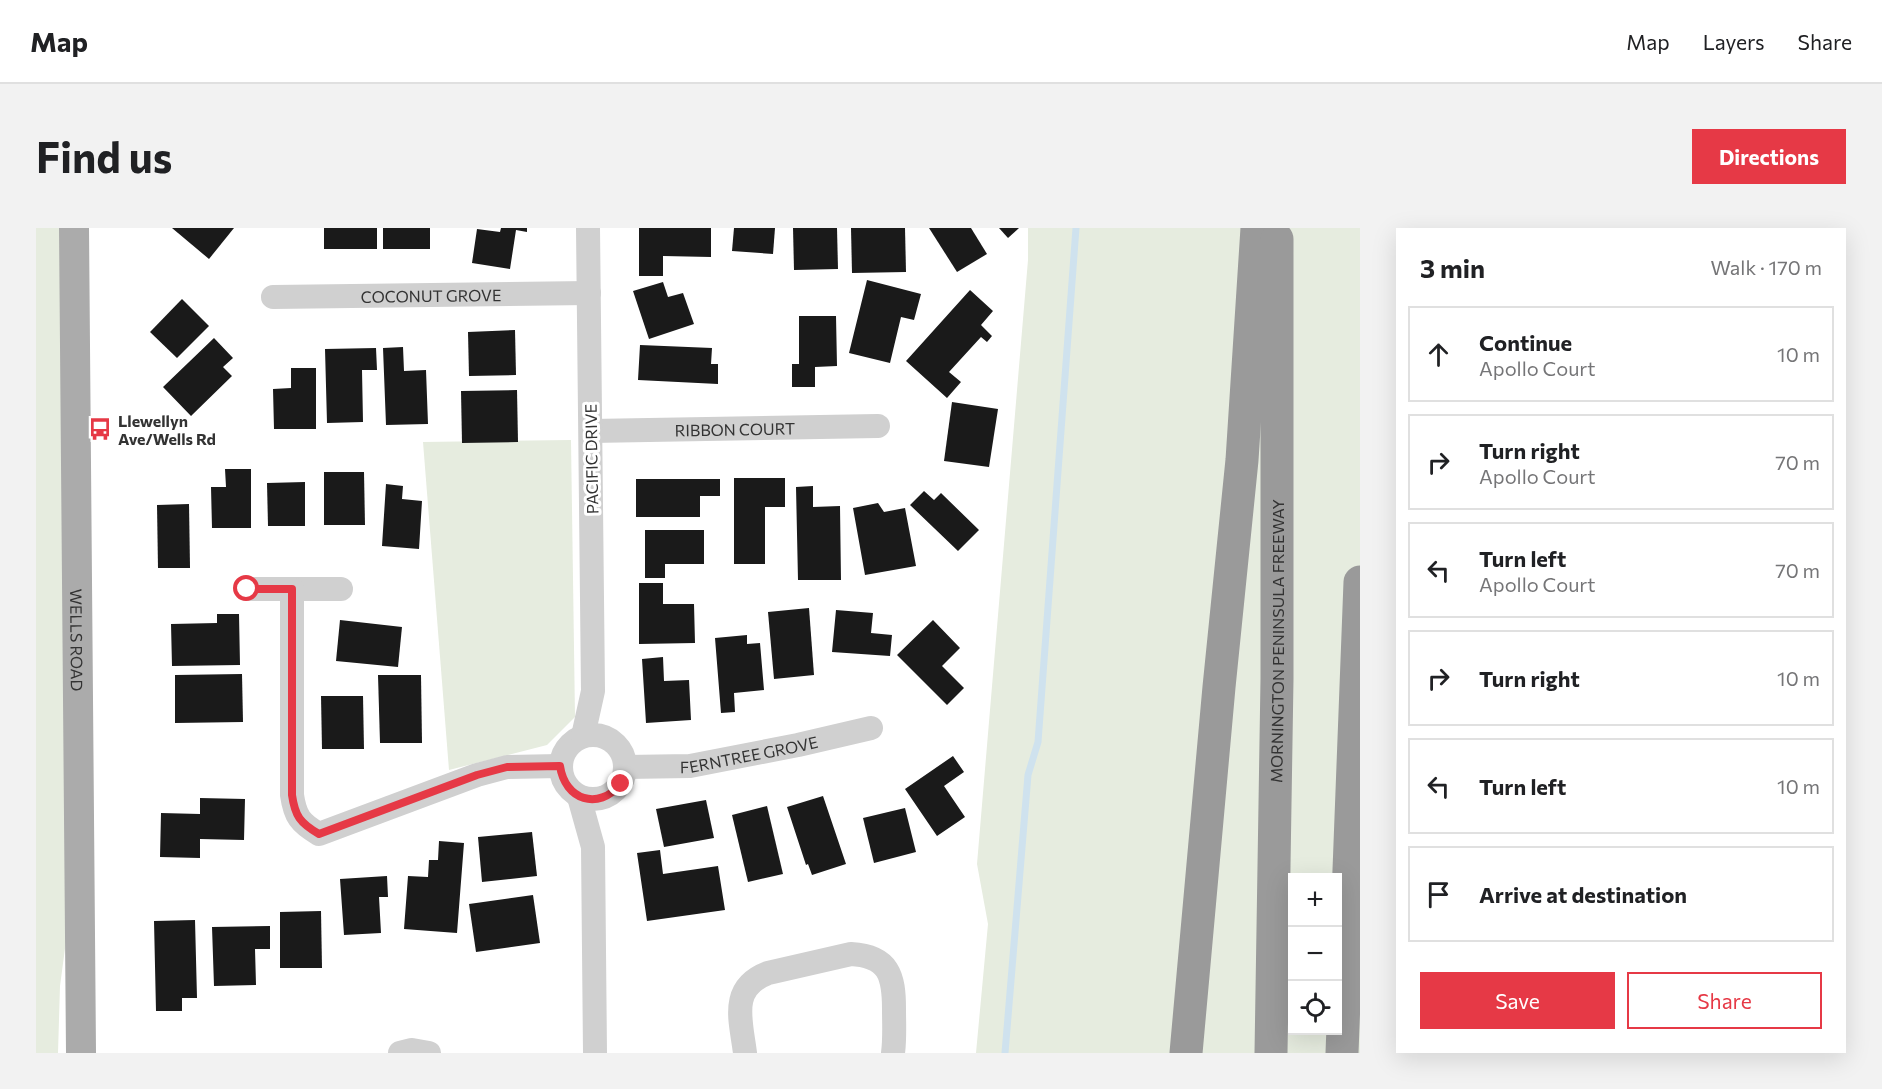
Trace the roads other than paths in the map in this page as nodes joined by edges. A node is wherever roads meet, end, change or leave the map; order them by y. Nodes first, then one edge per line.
1 (74, 228) edge
2 (588, 228) edge
3 (1257, 228) edge
4 (1278, 228) edge
5 (589, 293) junction
6 (273, 297) dead end
7 (878, 426) dead end
8 (591, 431) junction
9 (1360, 582) edge
10 (247, 589) dead end
11 (292, 589) junction
12 (341, 589) dead end
13 (593, 691) junction
14 (871, 728) dead end
15 (582, 736) junction
16 (610, 739) junction
17 (560, 766) junction
18 (626, 767) junction
19 (608, 796) junction
20 (579, 797) junction
21 (593, 847) junction
22 (81, 1053) edge
23 (400, 1053) edge
24 (429, 1053) edge
25 (595, 1053) edge
26 (745, 1053) edge
27 (893, 1053) edge
28 (1186, 1053) edge
29 (1271, 1053) edge
30 (1342, 1053) edge

1 - 22 main road, WELLS ROAD
2 - 5 street, PACIFIC DRIVE
3 - 28 highway
4 - 29 highway, MORNINGTON PENINSULA FREEWAY
5 - 6 street, COCONUT GROVE
5 - 8 street, PACIFIC DRIVE
7 - 8 street, RIBBON COURT
8 - 13 street, PACIFIC DRIVE
9 - 30 highway
10 - 11 street
11 - 12 street
11 - 17 street
13 - 15 street, PACIFIC DRIVE
13 - 16 street, PACIFIC DRIVE
14 - 18 street, FERNTREE GROVE
15 - 16 street
15 - 17 street
16 - 18 street
17 - 20 street
18 - 19 street
19 - 20 street
19 - 21 street
20 - 21 street
21 - 25 street
23 - 24 street
26 - 27 street

